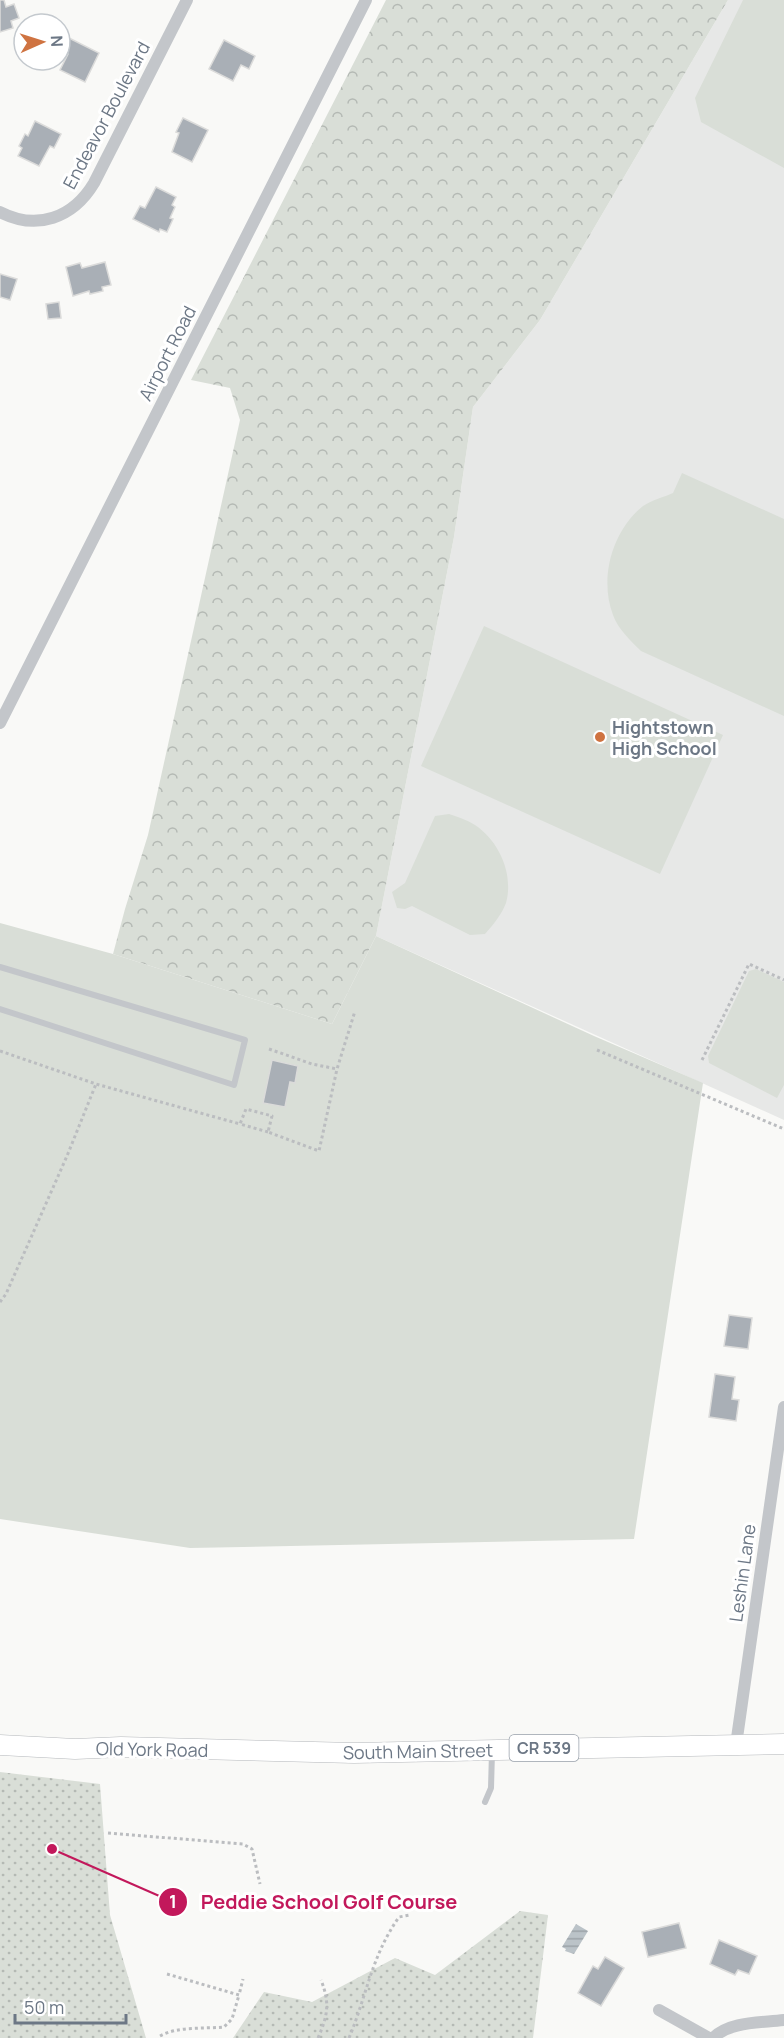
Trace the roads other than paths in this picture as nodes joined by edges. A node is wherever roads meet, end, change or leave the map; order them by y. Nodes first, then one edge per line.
1 (187, 0) edge
2 (366, 0) edge
3 (0, 212) edge
4 (0, 723) edge
5 (0, 967) edge
6 (0, 1010) edge
7 (784, 1407) edge
8 (784, 1744) edge
9 (0, 1745) edge
10 (736, 1745) junction
11 (492, 1749) junction
12 (304, 1752) joint
13 (486, 1802) dead end
14 (659, 2010) dead end
15 (784, 2020) edge
16 (711, 2038) edge

1 - 3 street, Endeavor Boulevard
2 - 4 street, Airport Road
5 - 6 lane
7 - 10 street, Leshin Lane
8 - 10 main road, South Main Street / CR 539
9 - 12 main road, Old York Road / CR 539
10 - 11 main road, South Main Street / CR 539
11 - 12 main road, South Main Street / CR 539
11 - 13 lane
14 - 16 street
15 - 16 street

